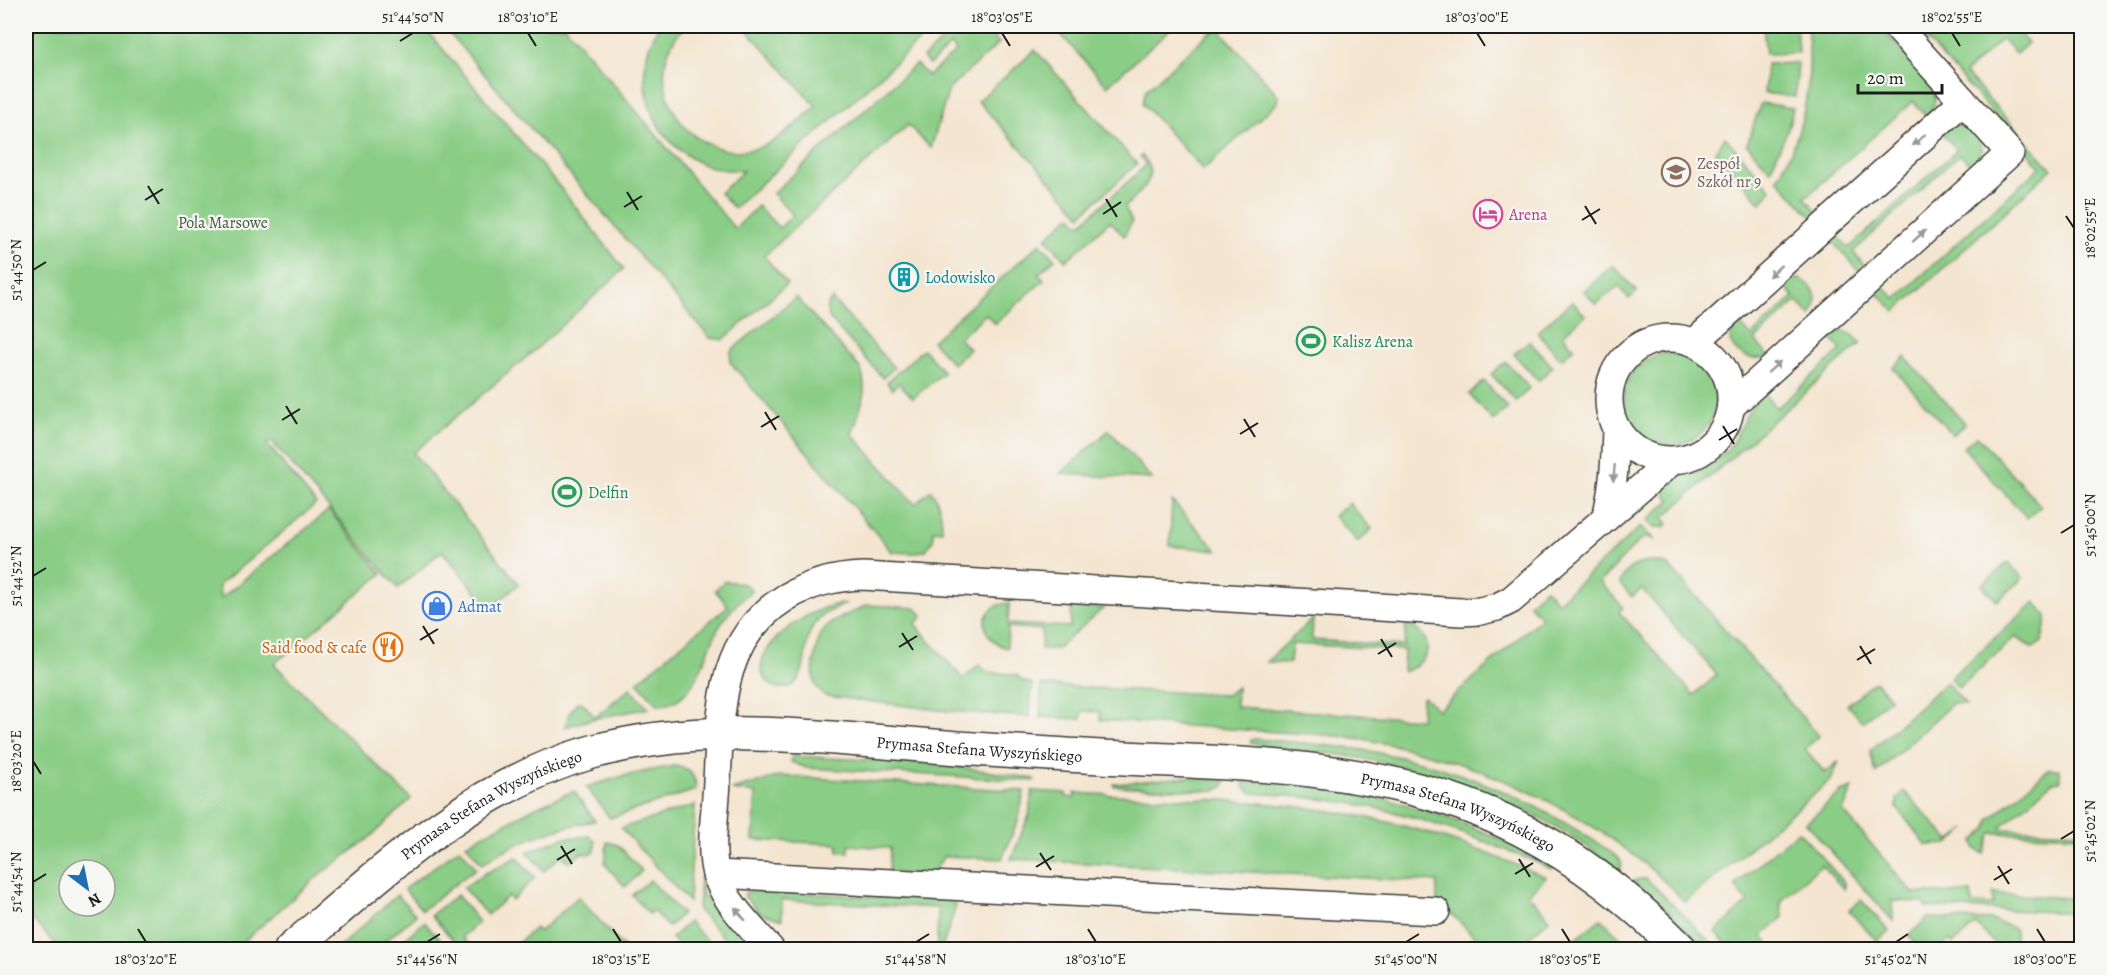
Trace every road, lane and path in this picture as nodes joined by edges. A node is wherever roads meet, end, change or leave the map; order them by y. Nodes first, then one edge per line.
1 (1896, 26) edge
2 (1963, 101) junction
3 (1695, 342) junction
4 (1731, 406) junction
5 (1616, 429) junction
6 (1672, 461) junction
7 (1606, 517) junction
8 (719, 733) junction
9 (716, 874) junction
10 (1436, 911) dead end
11 (291, 950) edge
12 (771, 950) edge
13 (1681, 950) edge

1 - 2 street
2 -> 3 street
4 -> 2 street
3 - 4 street
3 - 5 street
4 - 6 street
5 - 6 street
5 -> 7 street
6 - 7 street
7 - 8 street
8 - 9 street
8 - 11 street, Prymasa Stefana Wyszyńskiego
8 - 13 street, Prymasa Stefana Wyszyńskiego
9 - 10 street
12 -> 9 street

